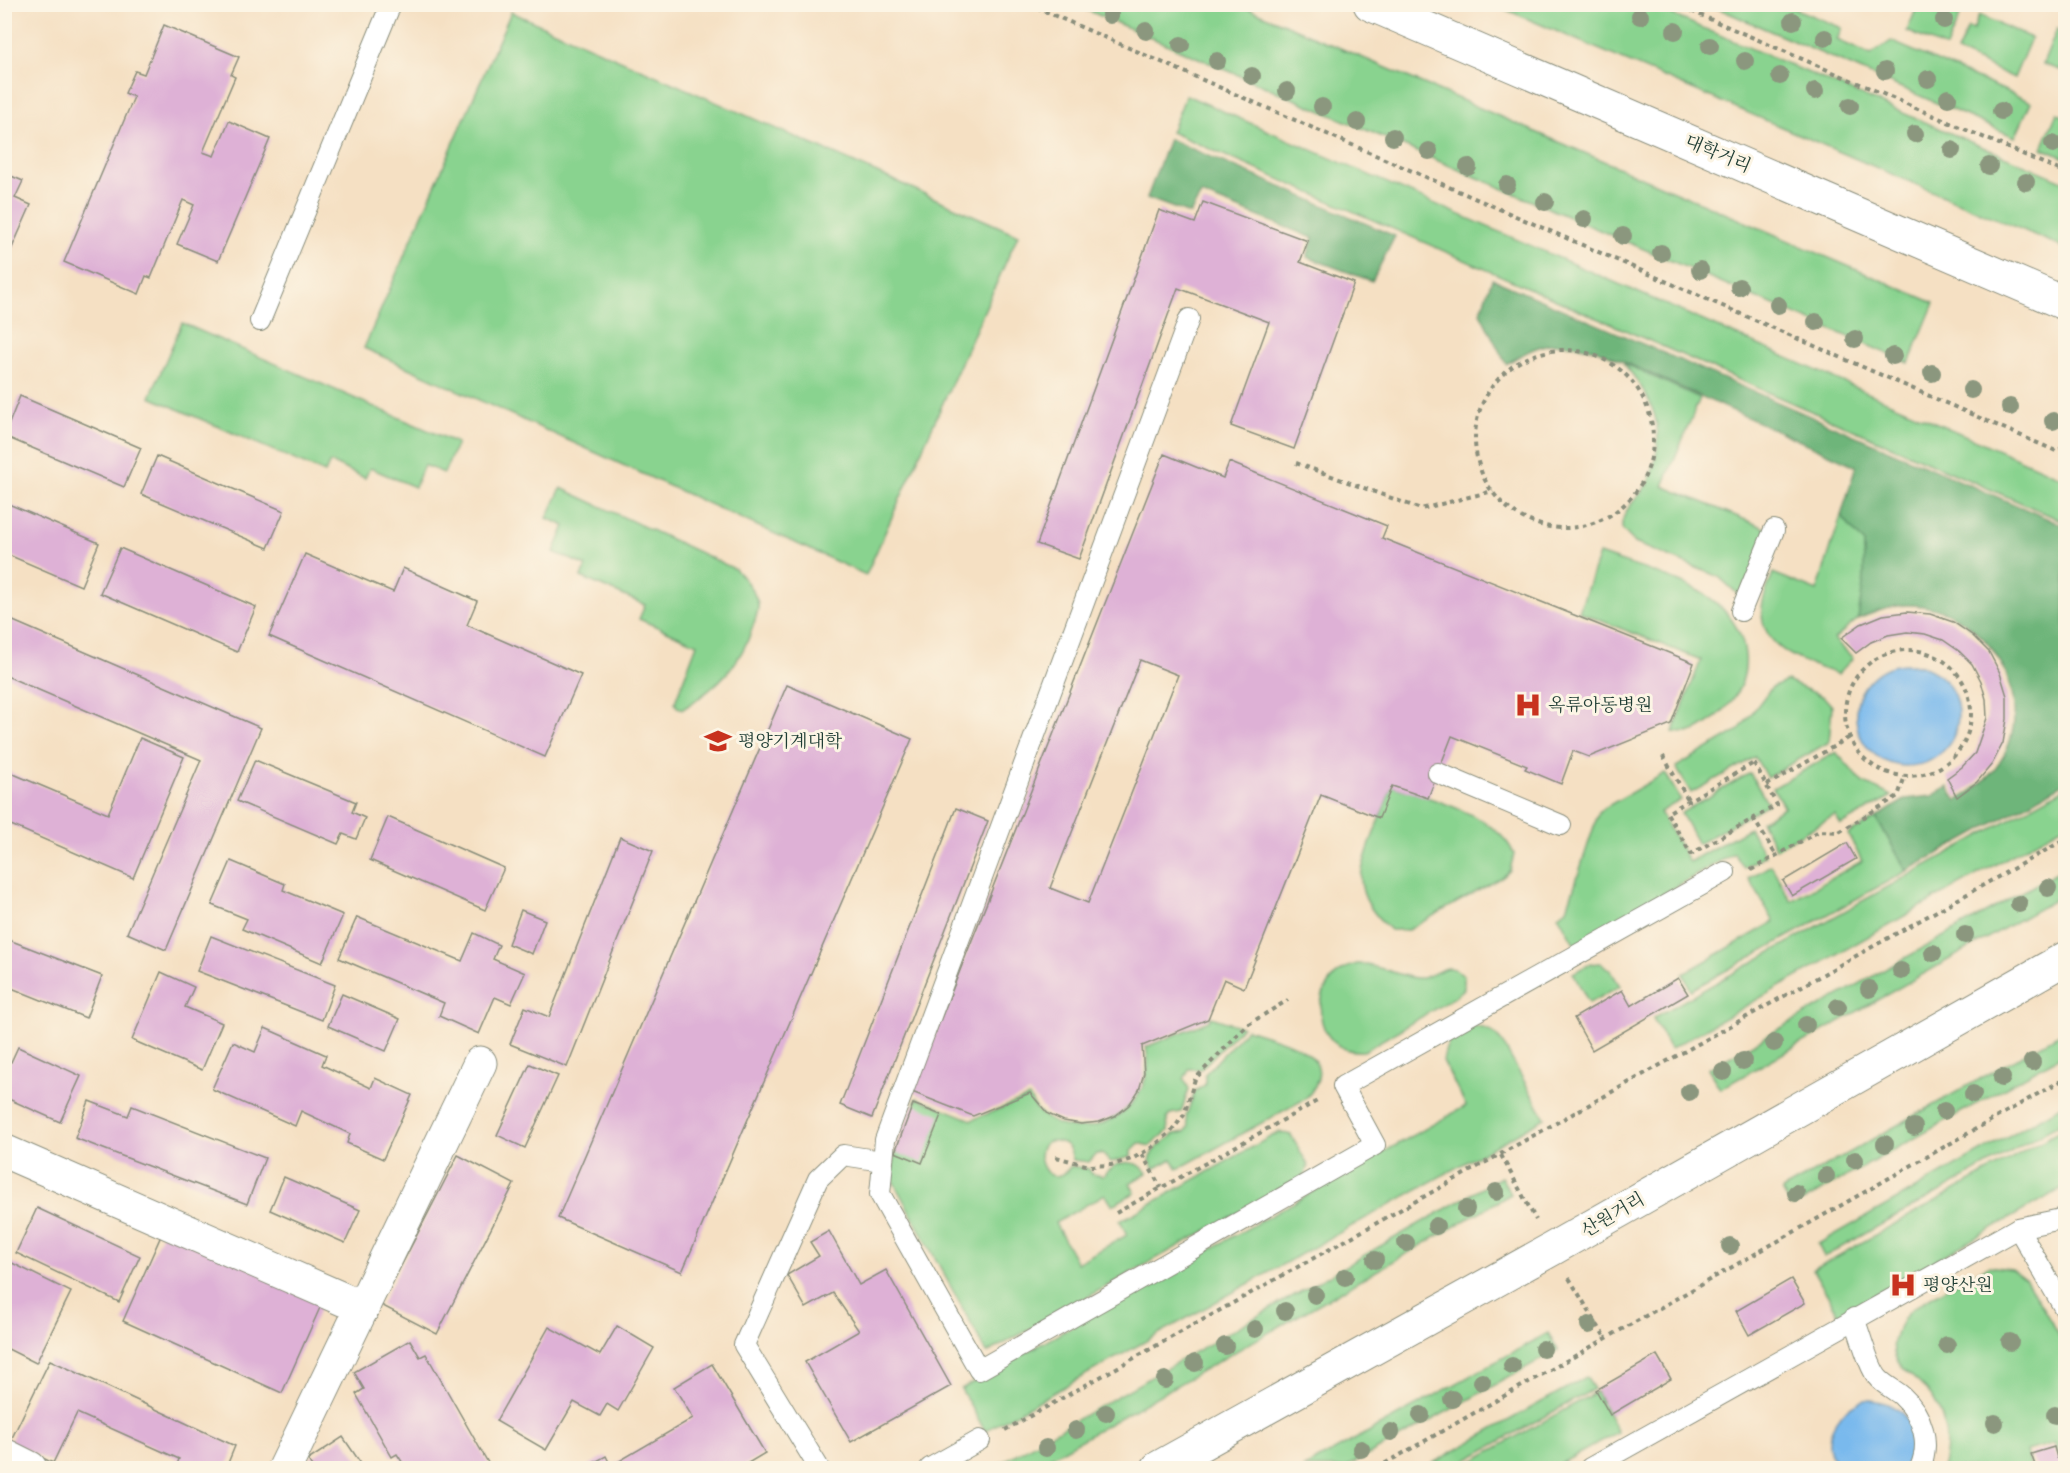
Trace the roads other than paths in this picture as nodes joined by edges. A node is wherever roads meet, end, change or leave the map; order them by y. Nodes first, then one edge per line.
1 (392, 4) edge
2 (1370, 4) edge
3 (2066, 304) edge
4 (1189, 319) dead end
5 (260, 321) dead end
6 (1774, 530) dead end
7 (1741, 611) dead end
8 (1438, 772) dead end
9 (1561, 825) dead end
10 (1725, 872) road end
11 (2066, 958) edge
12 (480, 1063) dead end
13 (4, 1151) edge
14 (882, 1161) junction
15 (2066, 1218) edge
16 (2018, 1228) junction
17 (363, 1308) junction
18 (2066, 1311) edge
19 (1854, 1318) junction
20 (980, 1440) road end
21 (4, 1455) edge
22 (1613, 1463) edge
23 (30, 1468) edge
24 (285, 1468) edge
25 (819, 1468) edge
26 (930, 1468) edge
27 (1158, 1468) edge
28 (1590, 1468) edge
29 (1920, 1468) edge

1 - 5 lane
2 - 3 main road, 대학거리
4 - 14 lane
6 - 7 lane
8 - 9 lane
10 - 14 lane
11 - 27 main road, 산원거리
12 - 17 main road
13 - 17 main road
14 - 25 lane
15 - 16 lane
16 - 18 lane
16 - 19 lane
17 - 24 main road
19 - 22 lane
19 - 29 lane
20 - 26 lane
21 - 23 main road
22 - 28 lane

